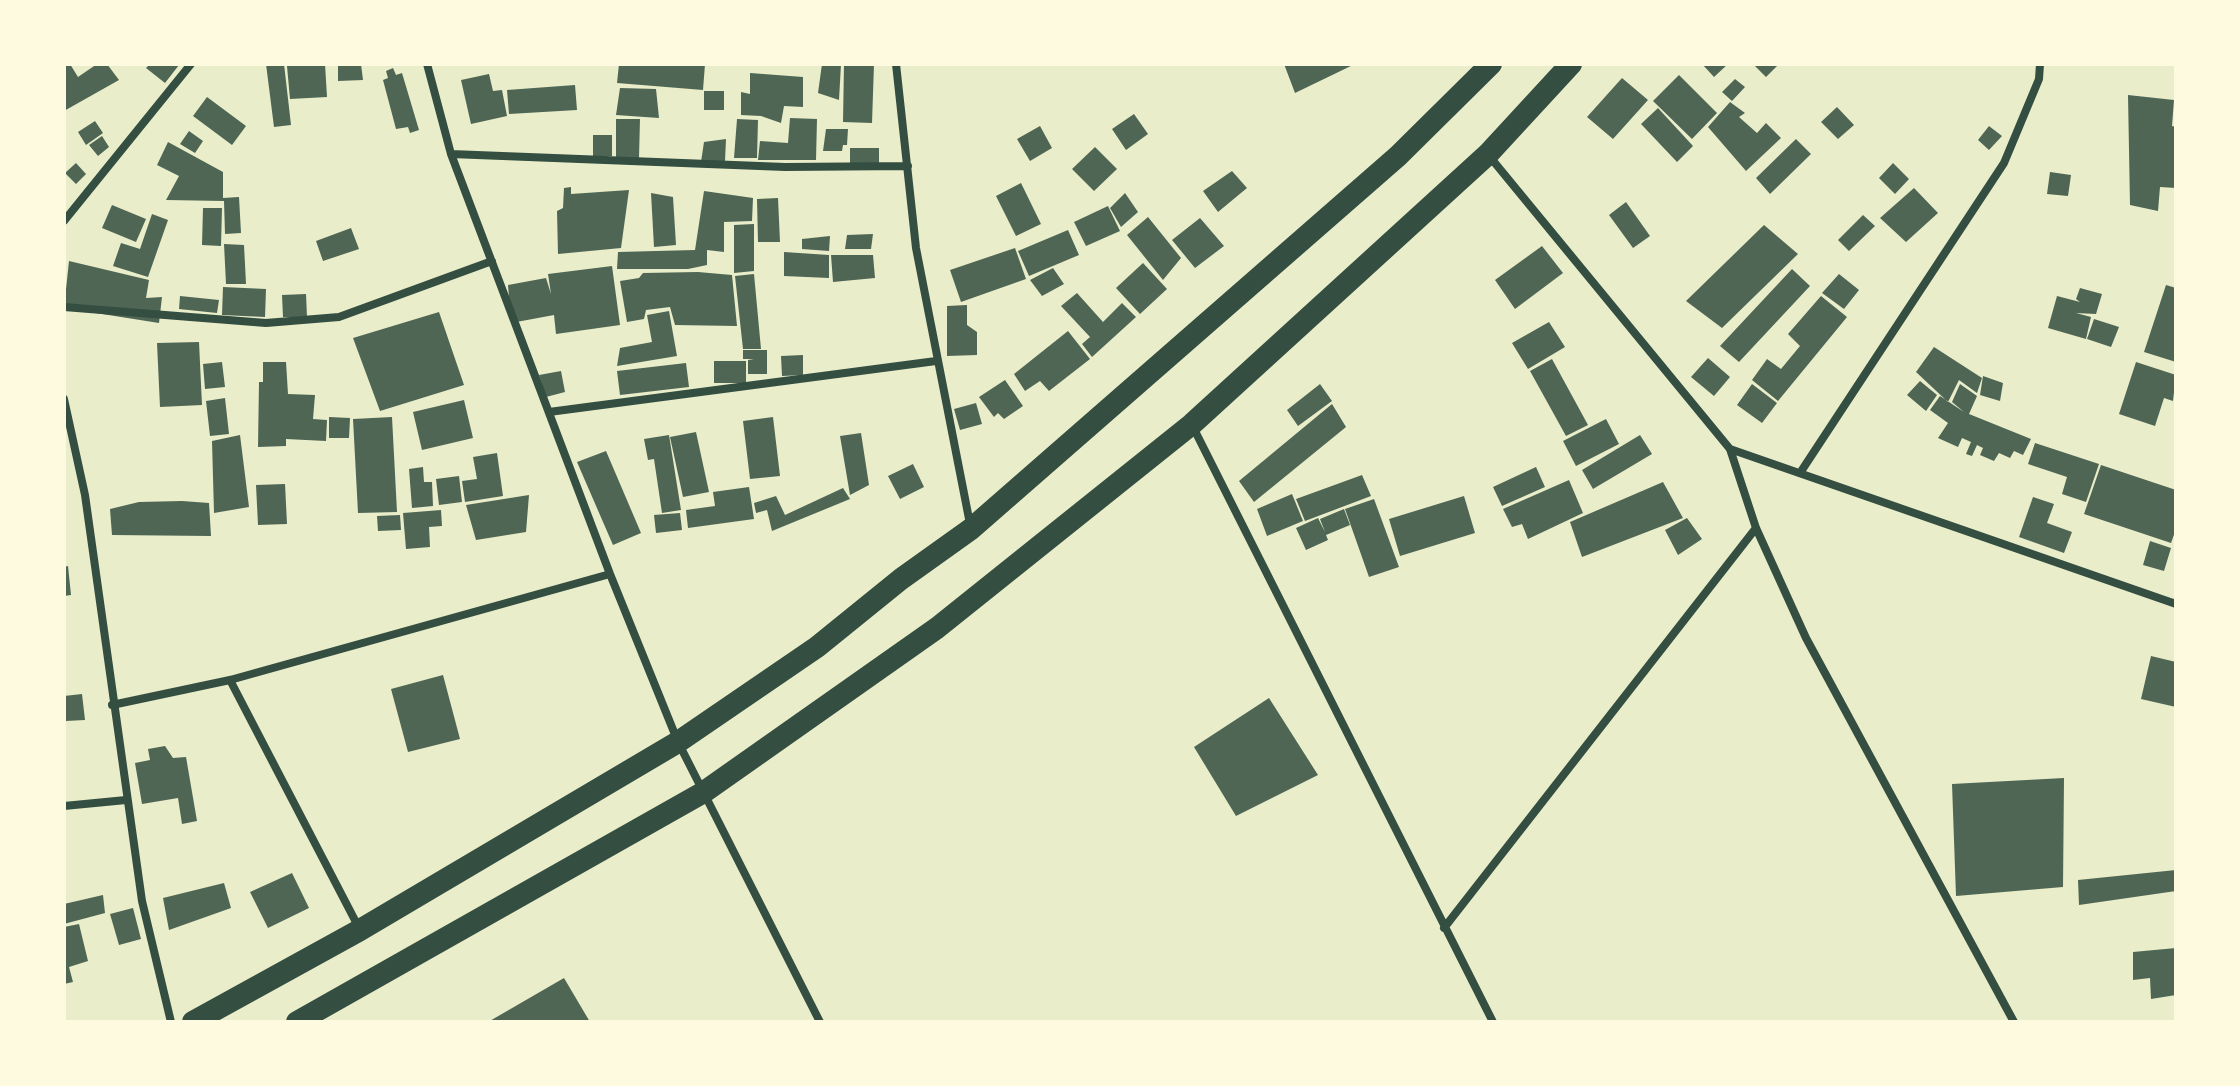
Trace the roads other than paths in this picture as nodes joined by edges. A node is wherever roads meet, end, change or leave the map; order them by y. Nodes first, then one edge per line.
1 (191, 64) edge
2 (427, 64) edge
3 (896, 64) edge
4 (1491, 64) edge
5 (1571, 64) edge
6 (2040, 64) edge
7 (451, 154) junction
8 (1488, 154) junction
9 (908, 166) junction
10 (64, 221) edge
11 (492, 261) junction
12 (64, 307) edge
13 (936, 361) junction
14 (64, 399) edge
15 (549, 412) junction
16 (1192, 424) junction
17 (1730, 449) junction
18 (1800, 473) junction
19 (1756, 528) junction
20 (971, 529) junction
21 (610, 574) junction
22 (2176, 604) edge
23 (230, 680) junction
24 (112, 705) junction
25 (678, 742) junction
26 (704, 792) junction
27 (126, 800) junction
28 (64, 806) edge
29 (1444, 928) junction
30 (360, 930) junction
31 (171, 1022) edge
32 (193, 1022) edge
33 (297, 1022) edge
34 (820, 1022) edge
35 (1493, 1022) edge
36 (2014, 1022) edge

1 - 10 street
2 - 7 street
3 - 9 street
4 - 20 highway
5 - 8 highway
6 - 18 street
7 - 9 street
7 - 11 street
8 - 16 highway
8 - 17 street
9 - 13 street
11 - 12 street
11 - 15 street
13 - 15 street
13 - 20 street
14 - 24 street
15 - 21 street
16 - 26 highway
16 - 29 street
17 - 18 street
17 - 19 street
18 - 22 street
19 - 29 street
19 - 36 street
20 - 25 highway
21 - 23 street
21 - 25 street
23 - 24 street
23 - 30 street
24 - 27 street
25 - 26 street
25 - 30 highway
26 - 33 highway
26 - 34 street
27 - 28 street
27 - 31 street
29 - 35 street
30 - 32 highway

